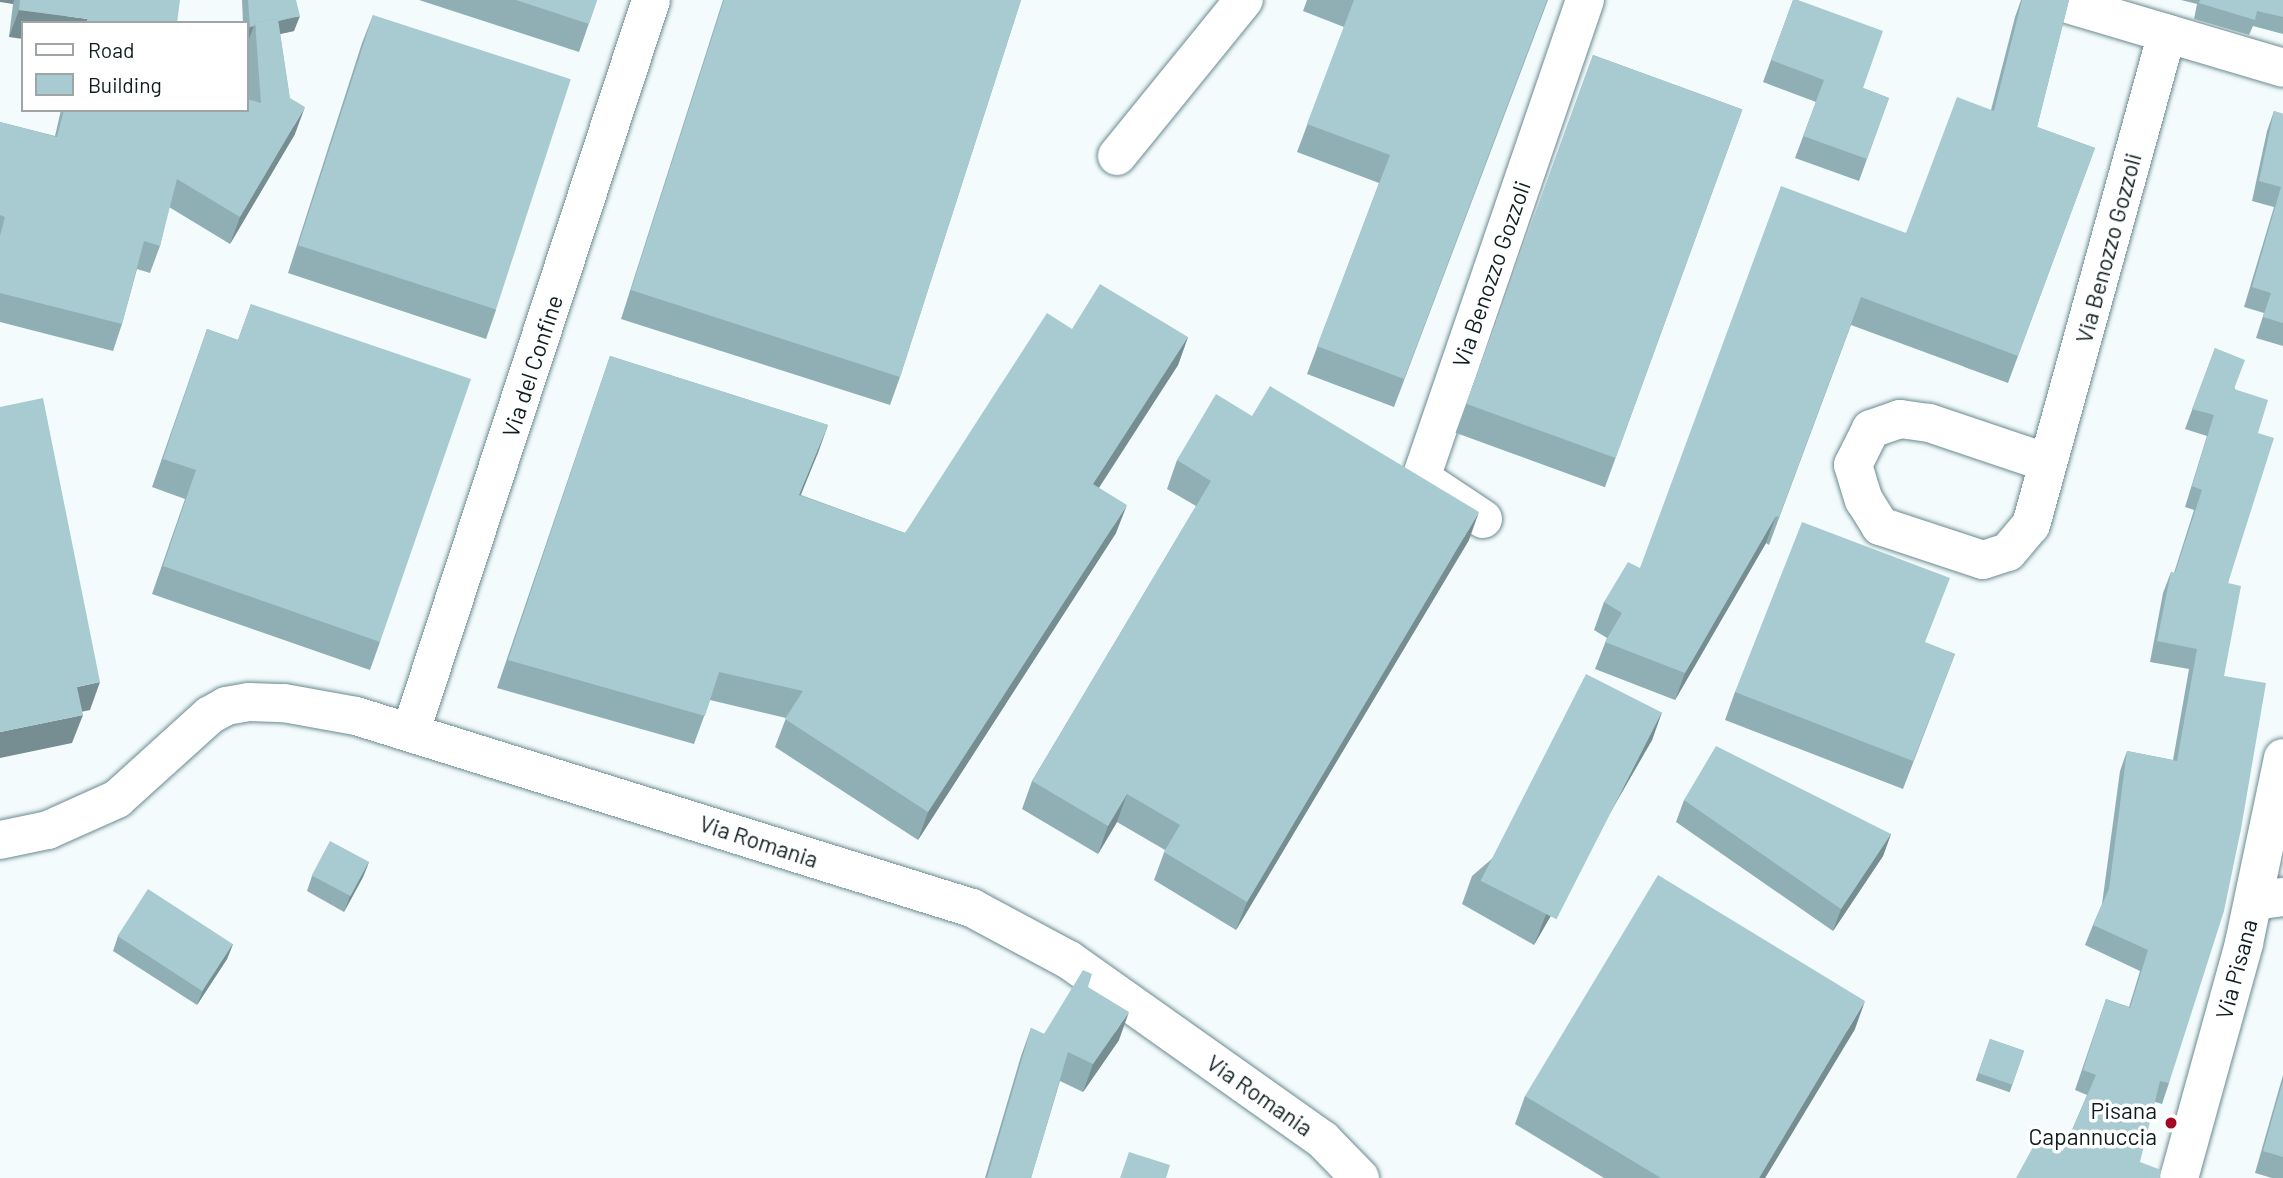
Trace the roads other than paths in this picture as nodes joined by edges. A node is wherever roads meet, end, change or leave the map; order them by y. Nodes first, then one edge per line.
1 (651, 0) edge
2 (1244, 0) edge
3 (1585, 0) edge
4 (2054, 0) edge
5 (2167, 33) junction
6 (2283, 68) edge
7 (1117, 156) dead end
8 (2049, 463) junction
9 (1483, 519) dead end
10 (411, 731) junction
11 (2283, 758) edge
12 (2278, 811) edge
13 (0, 839) edge
14 (2268, 899) edge
15 (1360, 1178) edge
16 (2179, 1178) edge

1 - 10 street, Via del Confine
2 - 7 street
3 - 9 street, Via Benozzo Gozzoli
4 - 5 street
5 - 6 street
5 - 8 street, Via Benozzo Gozzoli
8 - 8 street, Via Benozzo Gozzoli
10 - 13 street, Via Romania
10 - 15 street, Via Romania
11 - 12 street, Via Pisana
12 - 14 street, Via Pisana
14 - 16 street, Via Pisana

